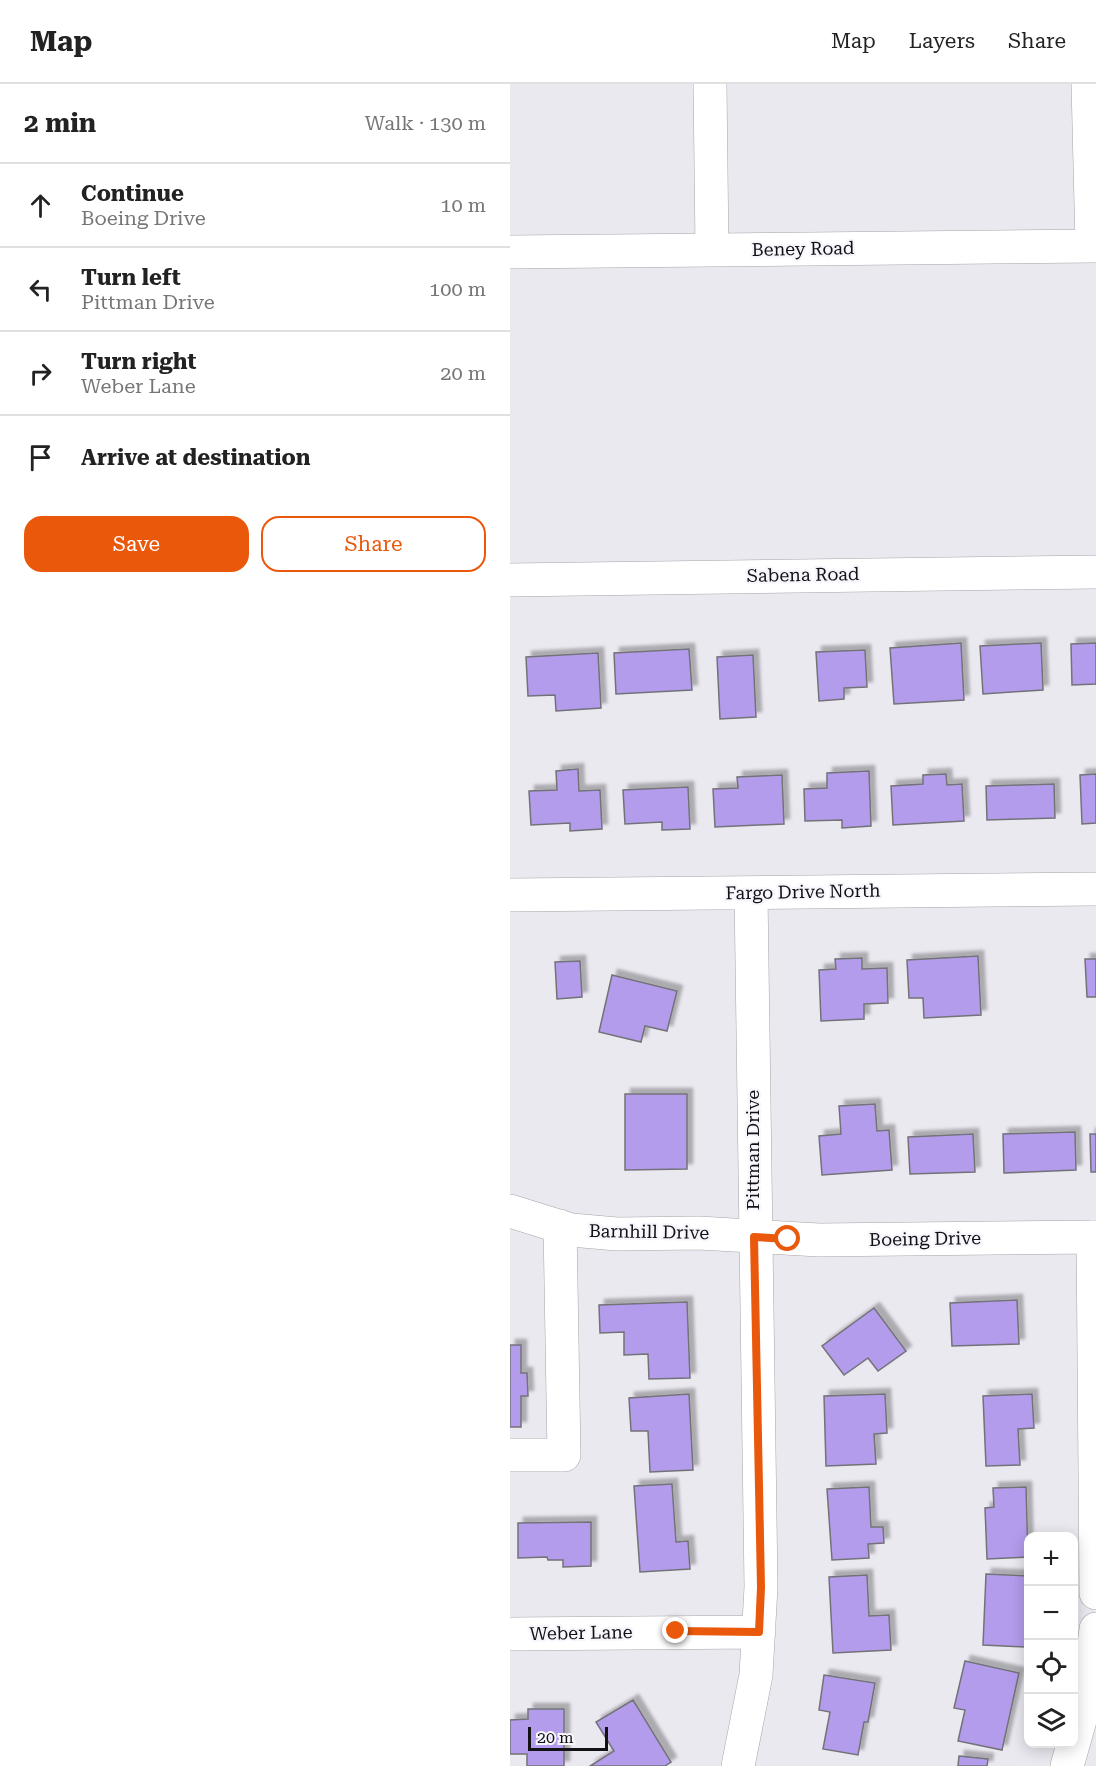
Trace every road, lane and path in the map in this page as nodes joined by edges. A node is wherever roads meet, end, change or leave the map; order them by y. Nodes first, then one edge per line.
1 (710, 84) edge
2 (1088, 84) edge
3 (1094, 246) edge
4 (712, 250) junction
5 (510, 252) edge
6 (1096, 572) edge
7 (510, 580) edge
8 (1096, 889) edge
9 (751, 893) junction
10 (510, 896) edge
11 (510, 1210) edge
12 (560, 1226) junction
13 (754, 1237) junction
14 (1095, 1237) edge
15 (510, 1455) edge
16 (1096, 1593) edge
17 (1096, 1629) edge
18 (759, 1632) junction
19 (510, 1634) edge
20 (738, 1766) edge
21 (1067, 1766) edge

1 - 4 street
2 - 3 street
3 - 4 street, Beney Road
4 - 5 street, Beney Road
6 - 7 street, Sabena Road
8 - 9 street, Fargo Drive North
9 - 10 street, Fargo Drive North
9 - 13 street, Pittman Drive
11 - 12 street, Barnhill Drive
12 - 13 street, Barnhill Drive
12 - 15 street
13 - 14 street, Boeing Drive
13 - 18 street, Pittman Drive
14 - 16 street
17 - 21 street
18 - 19 street, Weber Lane
18 - 20 street, Pittman Drive

